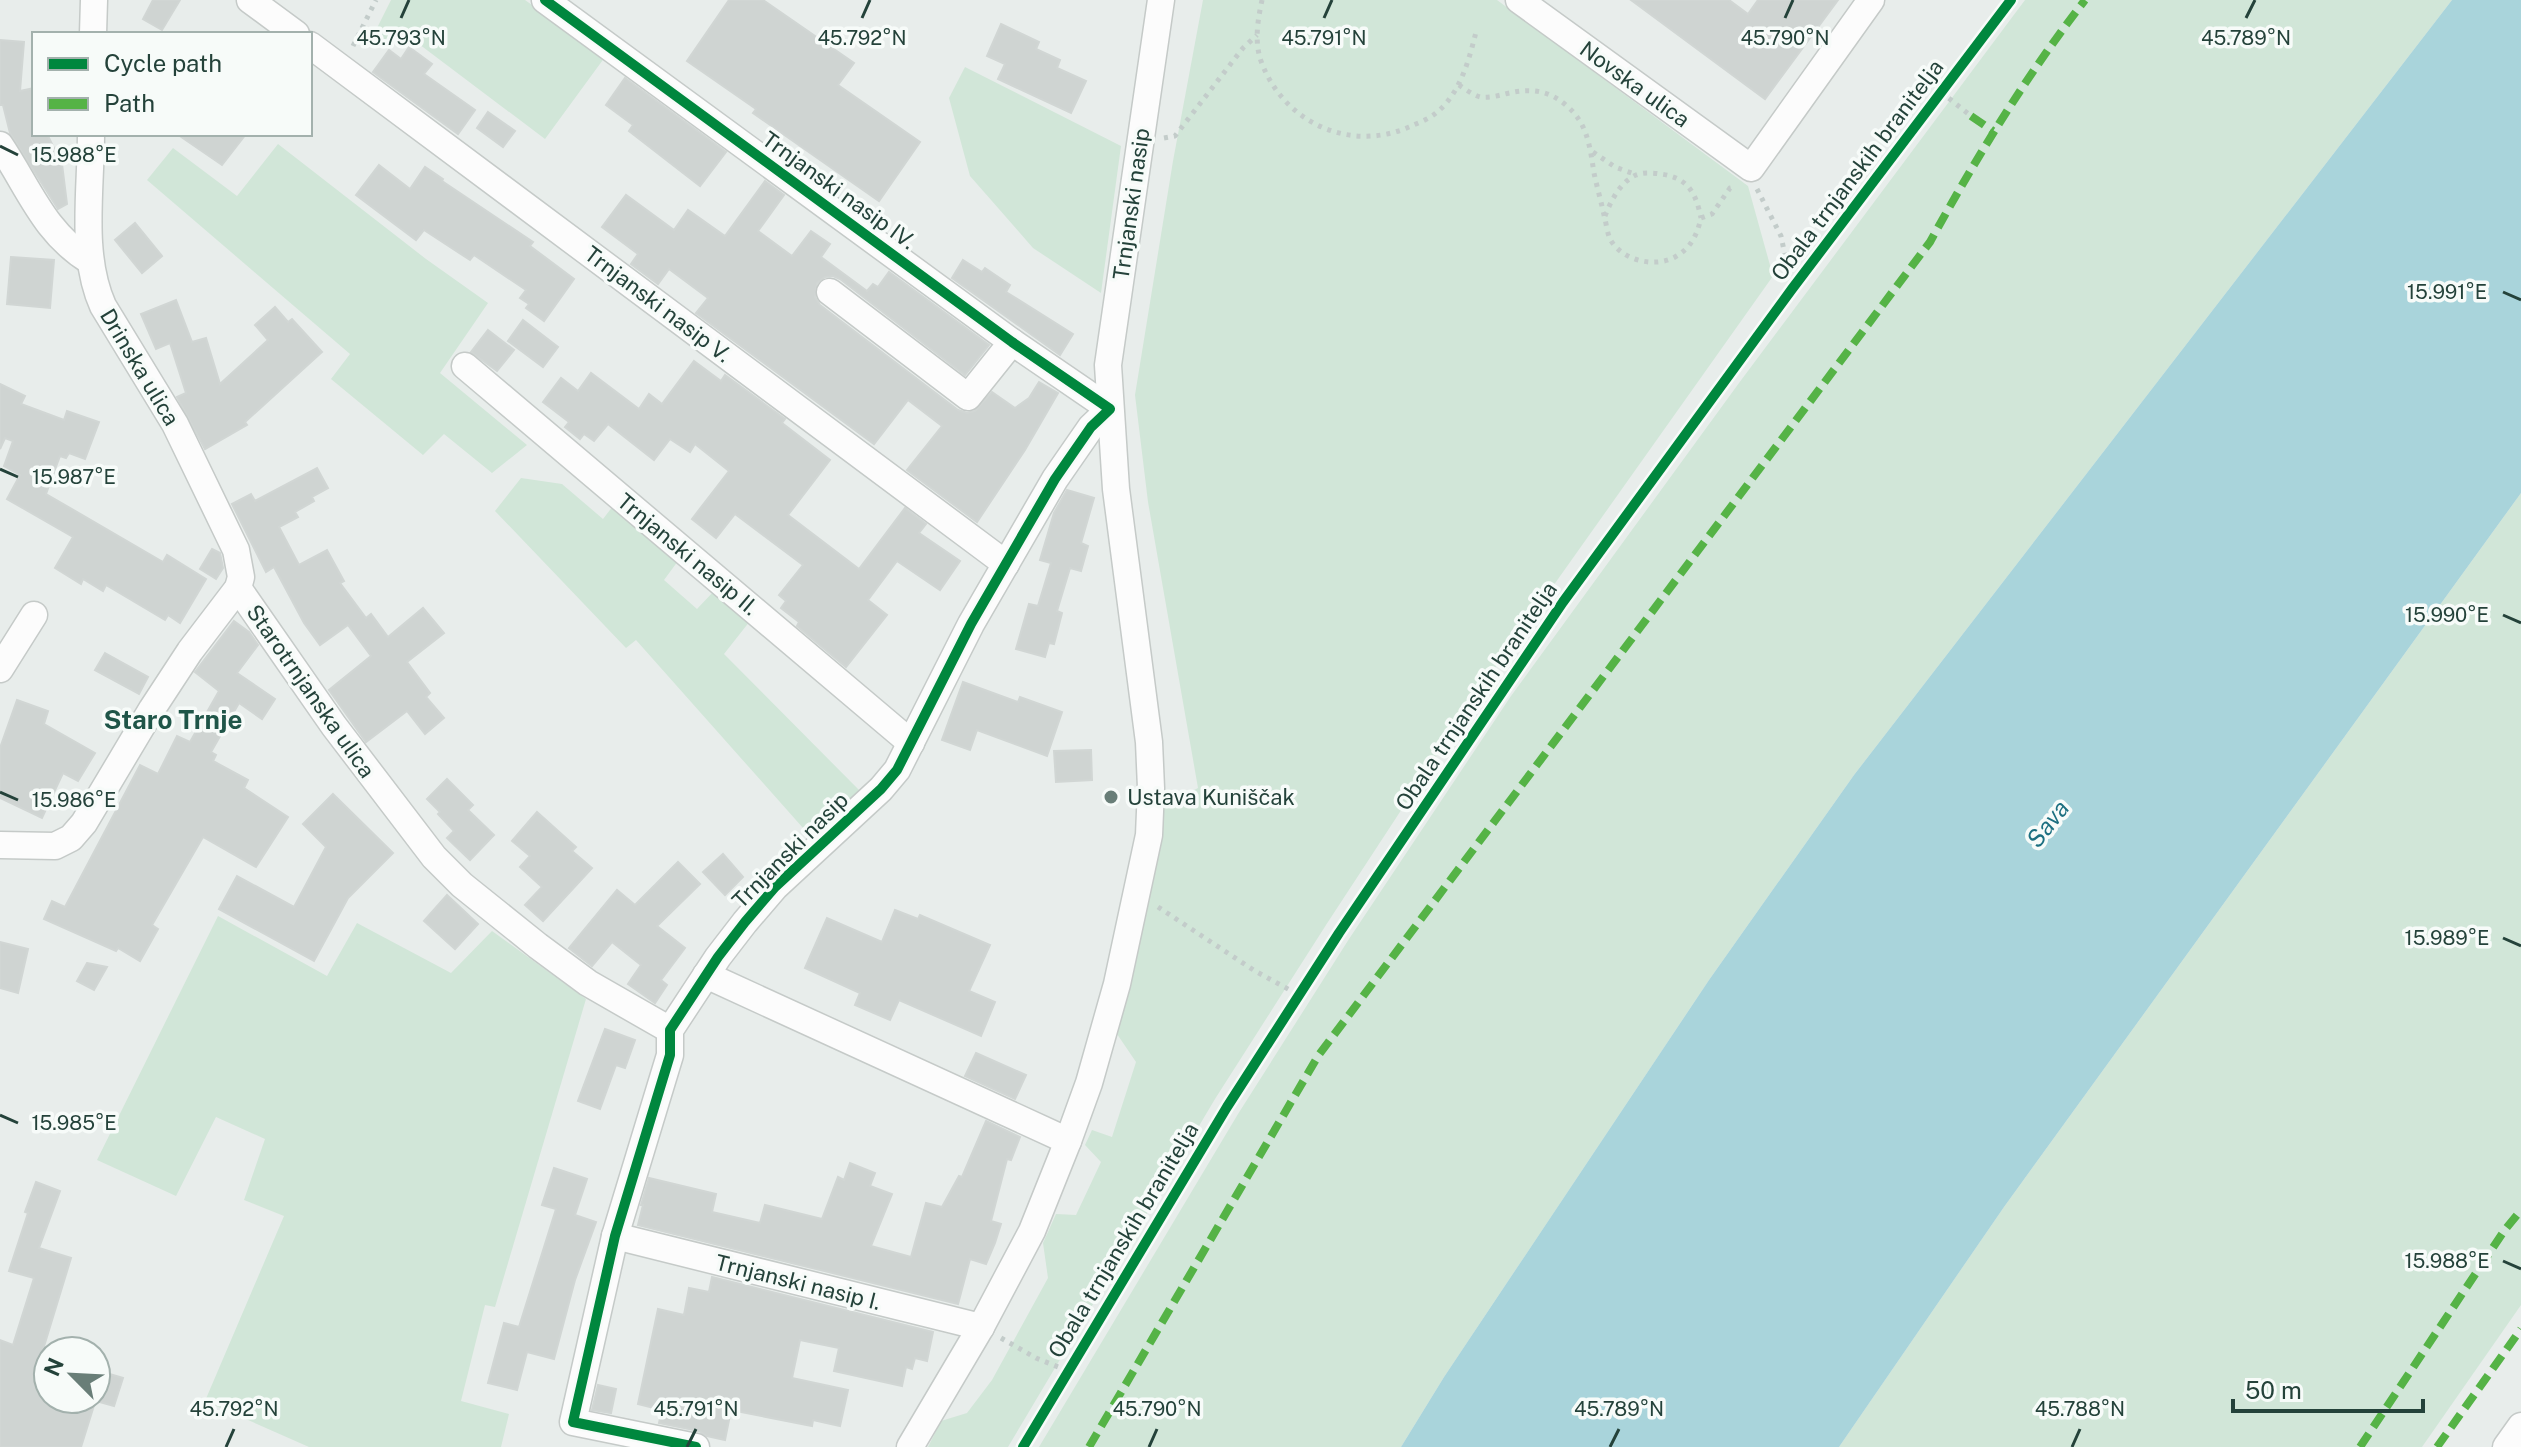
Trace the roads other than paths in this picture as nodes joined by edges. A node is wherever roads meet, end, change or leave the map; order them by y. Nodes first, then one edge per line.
1 (94, 0) edge
2 (250, 0) edge
3 (545, 0) edge
4 (1161, 0) edge
5 (1519, 0) edge
6 (1871, 0) edge
7 (93, 32) edge
8 (293, 32) edge
9 (312, 46) edge
10 (91, 136) edge
11 (0, 145) edge
12 (90, 261) junction
13 (830, 292) dead end
14 (1012, 342) junction
15 (465, 366) dead end
16 (1110, 409) junction
17 (1006, 564) junction
18 (238, 588) junction
19 (34, 615) dead end
20 (0, 669) edge
21 (911, 743) junction
22 (0, 845) edge
23 (706, 975) junction
24 (670, 1030) junction
25 (1068, 1141) junction
26 (615, 1236) junction
27 (981, 1327) junction
28 (2521, 1426) edge
29 (696, 1447) edge
30 (910, 1447) edge
31 (2506, 1447) edge

1 - 7 street
2 - 8 street
3 - 14 street, Trnjanski nasip IV.
4 - 16 street, Trnjanski nasip
5 - 6 street, Novska ulica
9 - 17 street, Trnjanski nasip V.
10 - 12 street, Drinska ulica
11 - 12 street
12 - 18 street, Drinska ulica
13 - 14 street
14 - 16 street, Trnjanski nasip IV.
15 - 21 street, Trnjanski nasip II.
16 - 17 street, Trnjanski nasip
16 - 25 street, Trnjanski nasip
17 - 21 street, Trnjanski nasip
18 - 22 street, Starotrnjanska ulica
18 - 24 street, Starotrnjanska ulica
19 - 20 street
21 - 23 street, Trnjanski nasip
23 - 24 street, Trnjanski nasip
23 - 25 street
24 - 26 street, Trnjanski nasip
25 - 27 street, Trnjanski nasip
26 - 27 street, Trnjanski nasip I.
26 - 29 street, Trnjanski nasip
27 - 30 street, Trnjanski nasip
28 - 31 street

